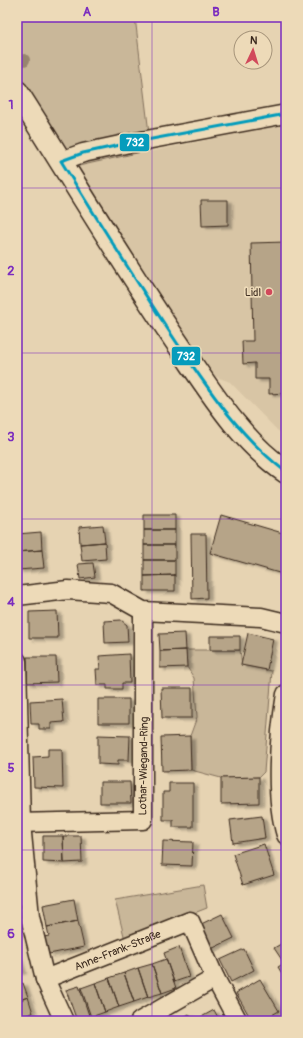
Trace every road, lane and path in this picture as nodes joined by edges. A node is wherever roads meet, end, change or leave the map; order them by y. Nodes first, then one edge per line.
1 (17, 92) edge
2 (286, 114) edge
3 (61, 161) junction
4 (286, 472) edge
5 (17, 596) edge
6 (143, 611) junction
7 (286, 623) edge
8 (17, 661) edge
9 (286, 694) edge
10 (19, 823) edge
11 (286, 835) edge
12 (46, 978) junction
13 (215, 978) junction
14 (64, 1021) edge
15 (140, 1021) edge
16 (238, 1021) edge

1 - 3 street
2 - 3 street
3 - 4 street
5 - 6 street
6 - 7 street
6 - 10 street, Lothar-Wiegand-Ring
8 - 10 street
9 - 11 street
10 - 12 street
12 - 13 street, Anne-Frank-Straße
12 - 14 street
13 - 15 street
13 - 16 street

